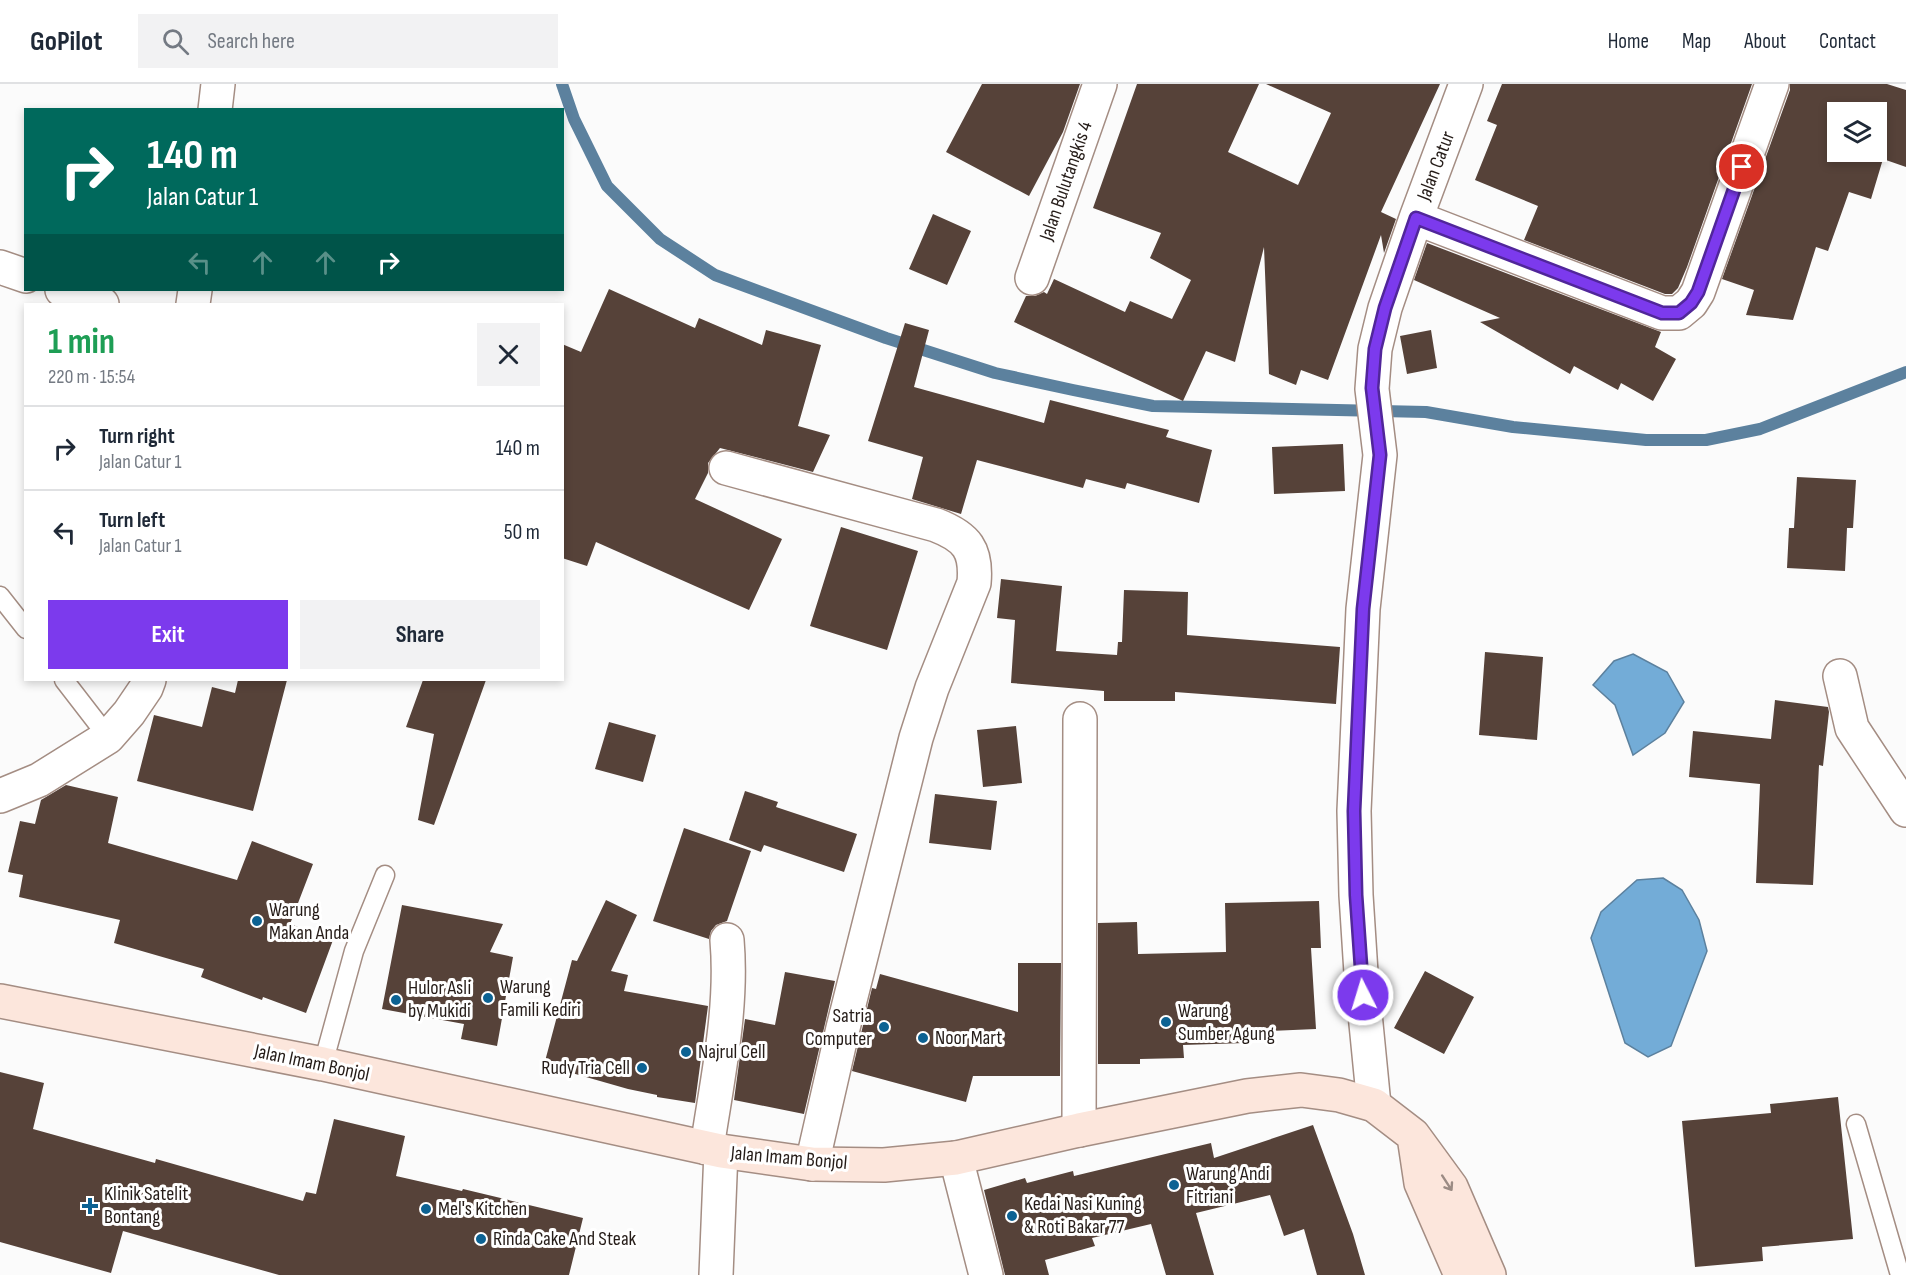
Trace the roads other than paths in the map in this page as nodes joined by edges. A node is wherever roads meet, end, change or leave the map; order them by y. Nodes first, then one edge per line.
1 (218, 84) edge
2 (1100, 84) edge
3 (1466, 84) edge
4 (1772, 84) edge
5 (215, 108) edge
6 (1416, 218) junction
7 (0, 267) edge
8 (24, 275) edge
9 (1032, 278) dead end
10 (65, 291) edge
11 (99, 303) edge
12 (726, 468) dead end
13 (0, 596) edge
14 (24, 626) edge
15 (1840, 676) dead end
16 (65, 681) edge
17 (149, 681) edge
18 (1080, 718) dead end
19 (108, 737) junction
20 (0, 796) edge
21 (1906, 810) edge
22 (385, 875) dead end
23 (727, 940) dead end
24 (0, 1001) edge
25 (323, 1064) junction
26 (1374, 1105) junction
27 (1856, 1124) dead end
28 (1079, 1130) junction
29 (1413, 1135) junction
30 (714, 1150) junction
31 (956, 1158) junction
32 (812, 1164) junction
33 (716, 1275) edge
34 (986, 1275) edge
35 (1461, 1275) edge
36 (1489, 1275) edge
37 (1900, 1275) edge

1 - 5 street
2 - 9 street, Jalan Bulutangkis 4
3 - 6 street, Jalan Catur
4 - 6 street
6 - 26 street, Jalan Catur
7 - 8 street
10 - 11 street
12 - 32 street
13 - 14 lane
15 - 21 street
16 - 19 lane
17 - 19 street
18 - 28 street
19 - 20 street
22 - 25 lane
23 - 30 street
24 - 25 street, Jalan Imam Bonjol
25 - 30 street, Jalan Imam Bonjol
26 - 28 street, Jalan Imam Bonjol
26 - 29 street, Jalan Imam Bonjol
27 - 37 lane
28 - 31 street, Jalan Imam Bonjol
29 - 35 street
29 -> 36 street, Jalan Imam Bonjol
30 - 32 street, Jalan Imam Bonjol
30 - 33 street
31 - 32 street, Jalan Imam Bonjol
31 - 34 street

